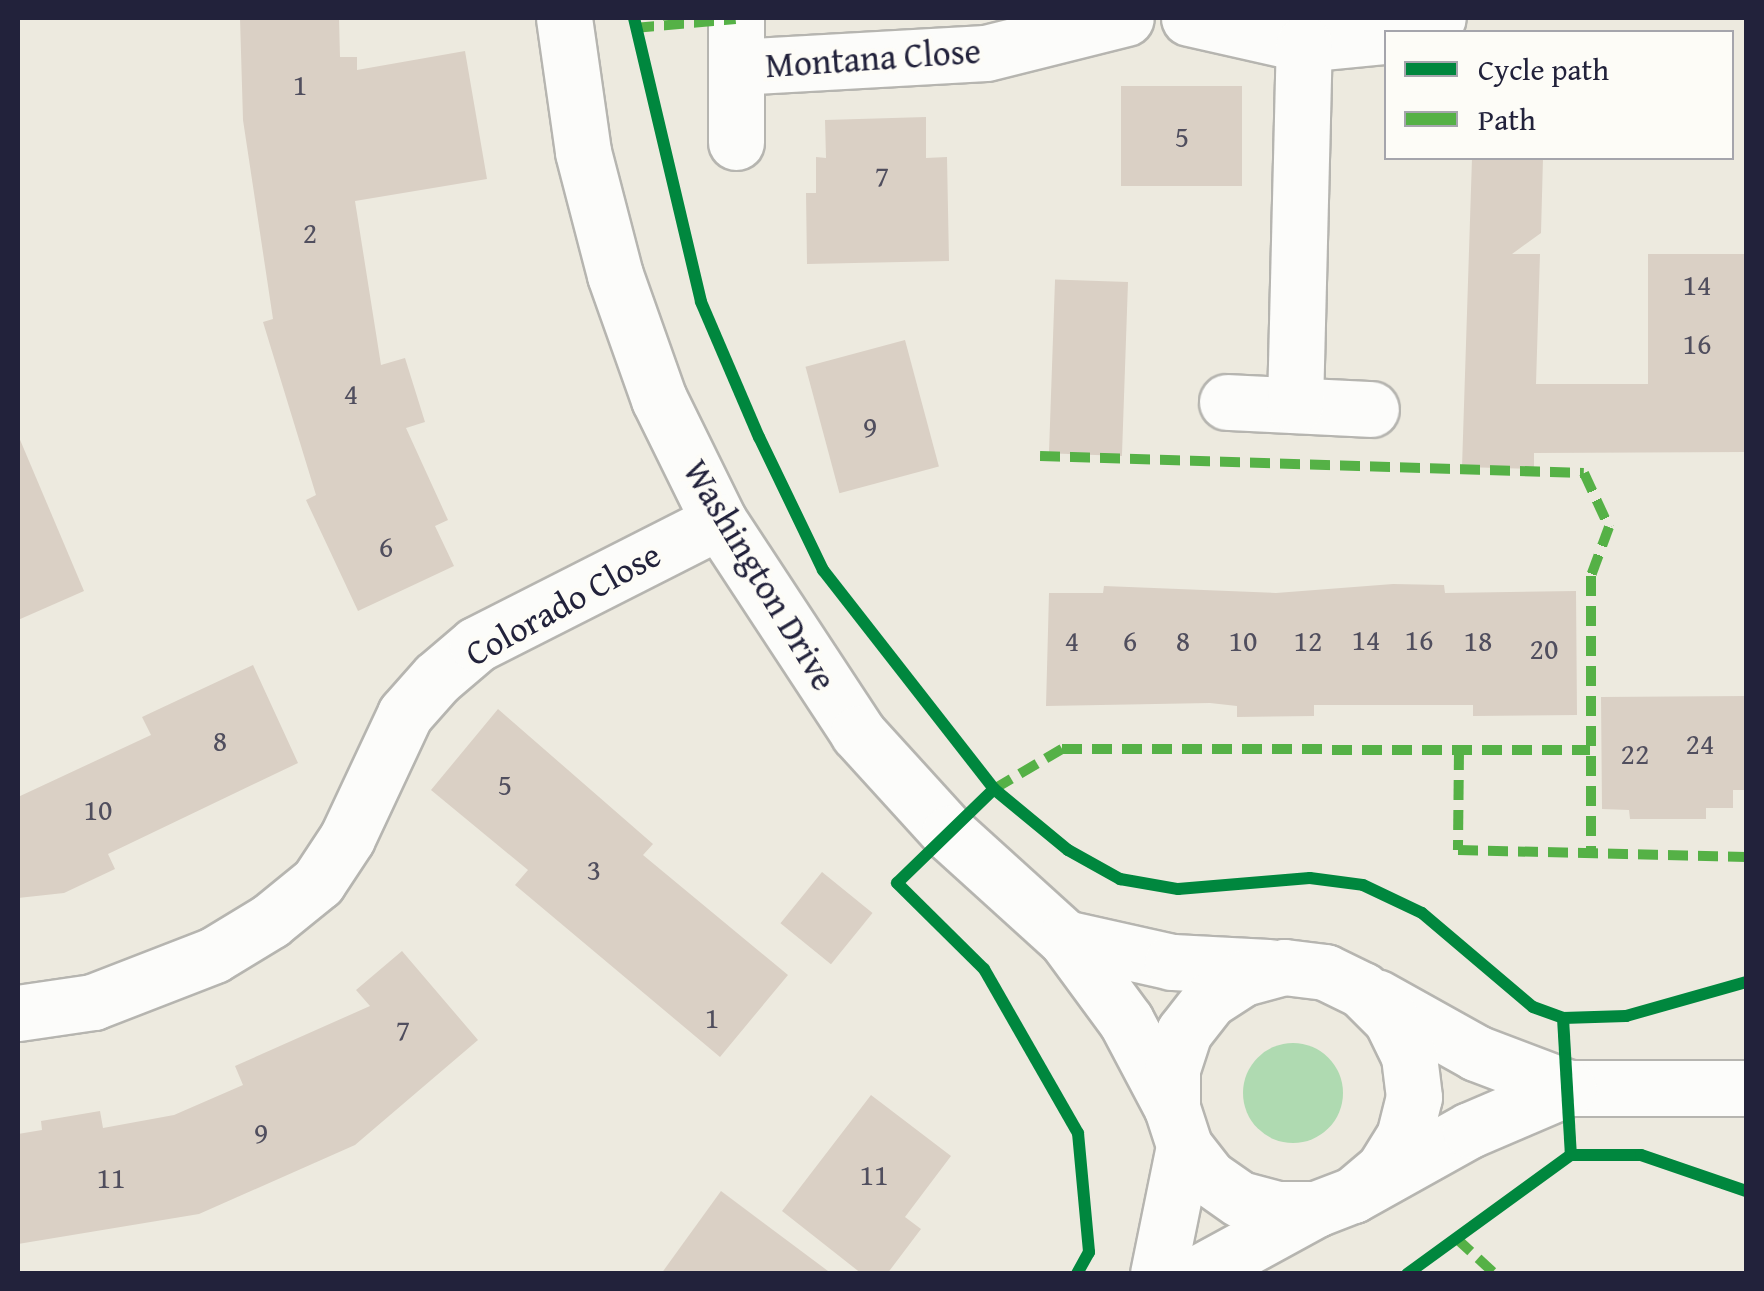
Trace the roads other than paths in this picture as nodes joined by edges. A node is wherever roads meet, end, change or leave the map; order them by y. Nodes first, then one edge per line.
1 (564, 18) edge
2 (1126, 18) edge
3 (1189, 18) edge
4 (1438, 18) edge
5 (1403, 30) edge
6 (1384, 36) edge
7 (736, 42) edge
8 (1304, 44) junction
9 (736, 142) dead end
10 (1227, 402) dead end
11 (1295, 406) junction
12 (1372, 410) dead end
13 (719, 521) junction
14 (1065, 938) junction
15 (1284, 967) junction
16 (1362, 990) junction
17 (18, 1013) edge
18 (1568, 1088) junction
19 (1746, 1088) edge
20 (1178, 1127) junction
21 (1334, 1202) junction
22 (1158, 1274) edge
23 (1196, 1274) edge

1 - 13 street, Washington Drive
2 - 7 street, Montana Close
3 - 8 street
4 - 5 street
6 - 8 street
7 - 9 street, Montana Close
8 - 11 street
10 - 11 street
11 - 12 street
13 - 14 street, Washington Drive
13 - 17 street, Colorado Close
14 - 15 street, Washington Drive
14 - 20 street, Washington Drive
15 - 16 street
15 - 20 street
16 - 18 street
16 - 21 street
18 - 19 street
18 - 21 street
20 - 21 street
20 - 22 street
21 - 23 street

